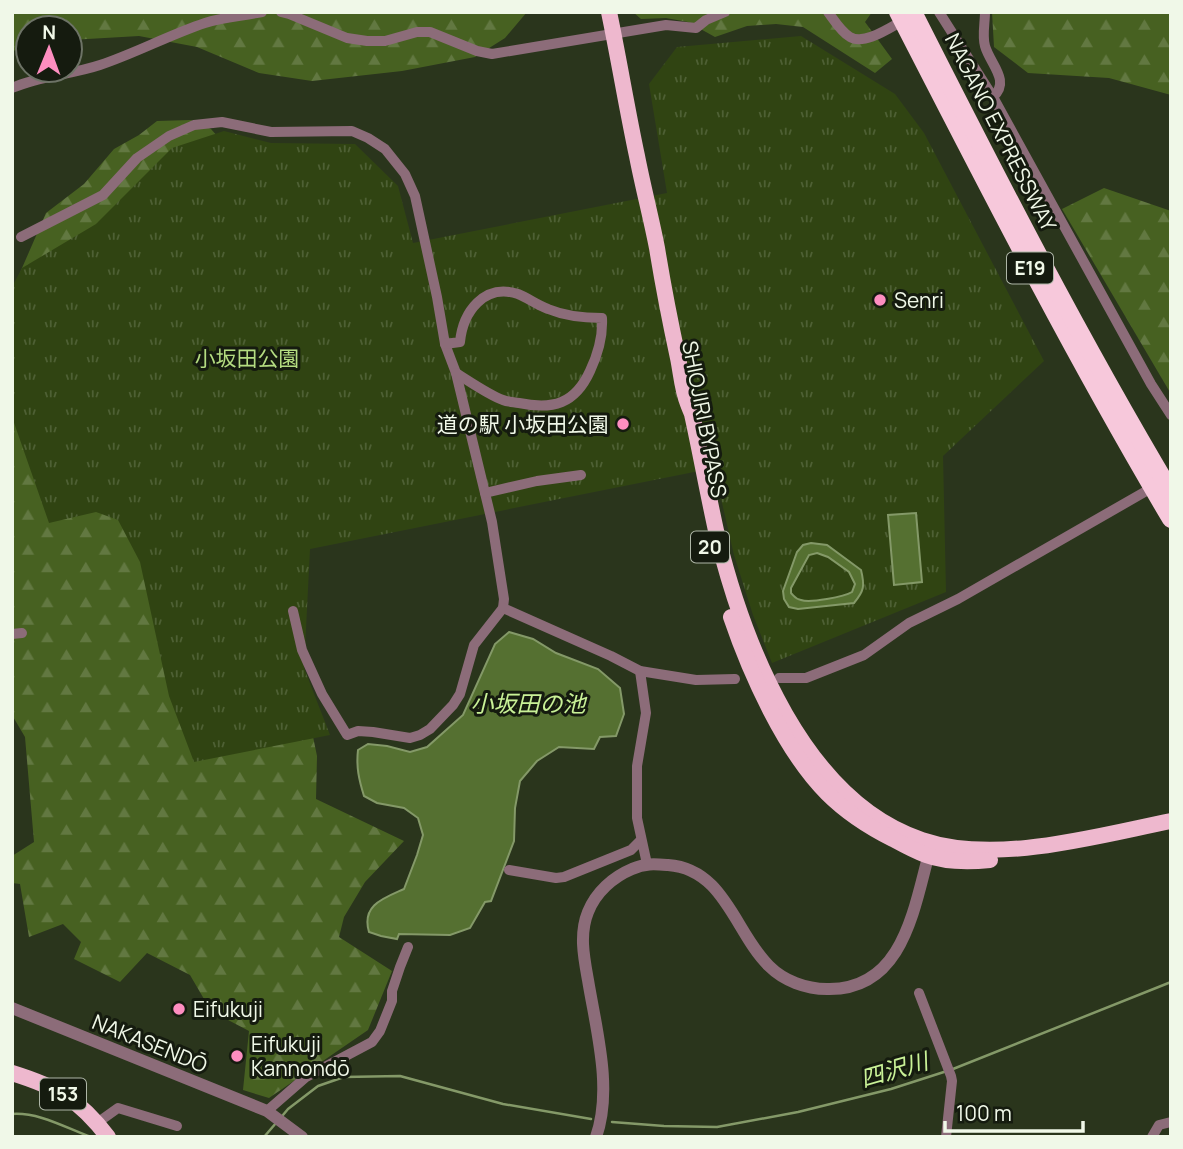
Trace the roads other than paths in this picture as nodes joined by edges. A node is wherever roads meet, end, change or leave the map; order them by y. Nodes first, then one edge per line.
1 (262, 12) edge
2 (281, 12) edge
3 (609, 12) edge
4 (724, 12) edge
5 (828, 12) edge
6 (898, 12) edge
7 (916, 12) edge
8 (939, 12) edge
9 (985, 12) edge
10 (614, 34) junction
11 (12, 88) edge
12 (993, 97) junction
13 (20, 237) dead end
14 (445, 344) junction
15 (456, 373) junction
16 (1171, 415) edge
17 (581, 475) dead end
18 (1171, 476) edge
19 (1171, 492) edge
20 (485, 493) junction
21 (1171, 519) edge
22 (503, 608) junction
23 (293, 611) dead end
24 (640, 671) junction
25 (779, 678) dead end
26 (735, 679) dead end
27 (1171, 821) edge
28 (641, 840) junction
29 (930, 849) junction
30 (647, 864) junction
31 (509, 870) dead end
32 (408, 947) dead end
33 (919, 993) dead end
34 (12, 1008) edge
35 (12, 1073) edge
36 (270, 1113) junction
37 (1171, 1122) edge
38 (177, 1126) dead end
39 (103, 1130) edge
40 (302, 1137) edge
41 (596, 1137) edge
42 (946, 1137) edge
43 (1152, 1137) edge

1 - 11 street
2 - 10 street
3 - 10 highway, SHIOJIRI BYPASS / 20
4 - 10 street
5 - 7 street
6 - 21 highway, NAGANO EXPRESSWAY / E19
7 - 19 highway, NAGANO EXPRESSWAY / E19
8 - 12 street
9 - 12 street
10 - 29 highway, SHIOJIRI BYPASS / 20
12 - 16 street
13 - 14 street
14 - 15 street
14 - 15 street
15 - 20 street
17 - 20 street
18 - 25 street
20 - 22 street
22 - 23 street
22 - 24 street
24 - 26 street
24 - 28 street
27 - 29 highway, 20
28 - 30 street
28 - 31 street
29 - 30 street
30 - 41 street
32 - 36 street
33 - 42 street
34 - 36 street, NAKASENDŌ
35 - 39 highway, 153
36 - 40 street, NAKASENDŌ
37 - 43 street
38 - 39 street

